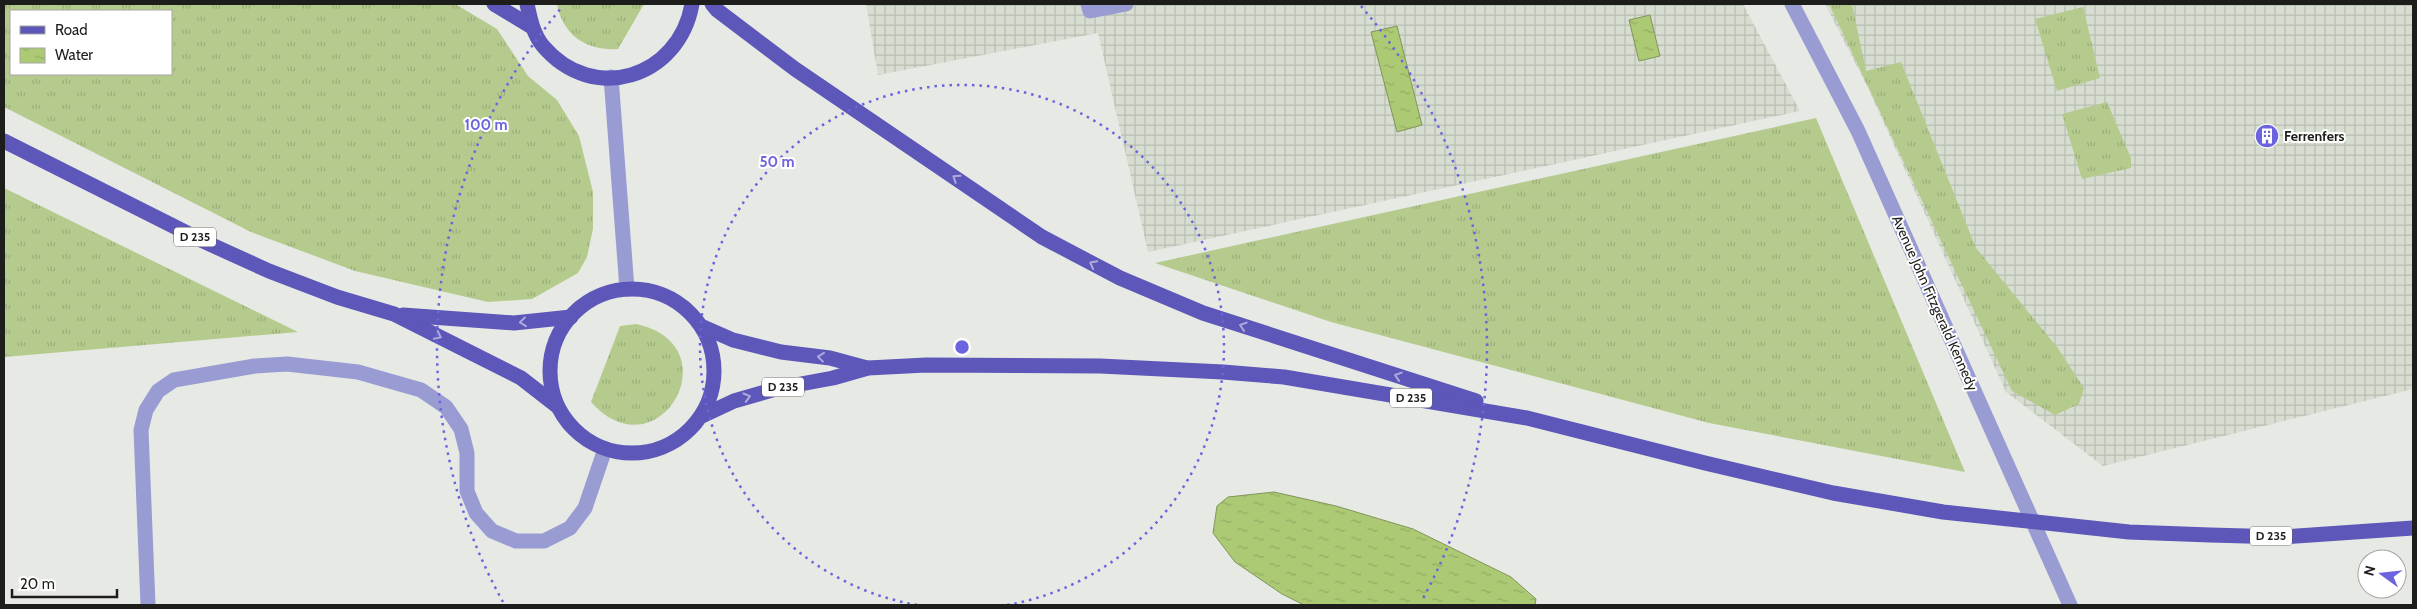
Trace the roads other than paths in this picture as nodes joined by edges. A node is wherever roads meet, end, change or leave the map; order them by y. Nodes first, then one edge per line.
1 (494, 4) edge
2 (527, 4) edge
3 (692, 4) edge
4 (712, 4) edge
5 (1088, 4) edge
6 (1126, 4) edge
7 (1792, 4) edge
8 (532, 27) junction
9 (611, 77) junction
10 (4, 141) edge
11 (627, 289) junction
12 (394, 314) junction
13 (571, 317) junction
14 (701, 326) junction
15 (868, 368) junction
16 (557, 406) junction
17 (702, 416) junction
18 (1527, 418) junction
19 (605, 449) junction
20 (2413, 528) edge
21 (148, 605) edge
22 (2070, 605) edge

1 - 8 main road
2 - 8 main road
3 - 9 main road
18 -> 4 main road
5 - 6 street
7 - 22 street, Avenue John Fitzgerald Kennedy
8 - 9 main road
9 - 11 street
10 - 12 main road, D 235
11 - 13 main road
11 - 14 main road
13 -> 12 main road, D 235
12 -> 16 main road, D 235
13 - 16 main road
15 -> 14 main road, D 235
14 - 17 main road
17 -> 15 main road, D 235
15 - 18 main road, D 235
16 - 19 main road
17 - 19 main road
18 - 20 main road, D 235
19 - 21 street

